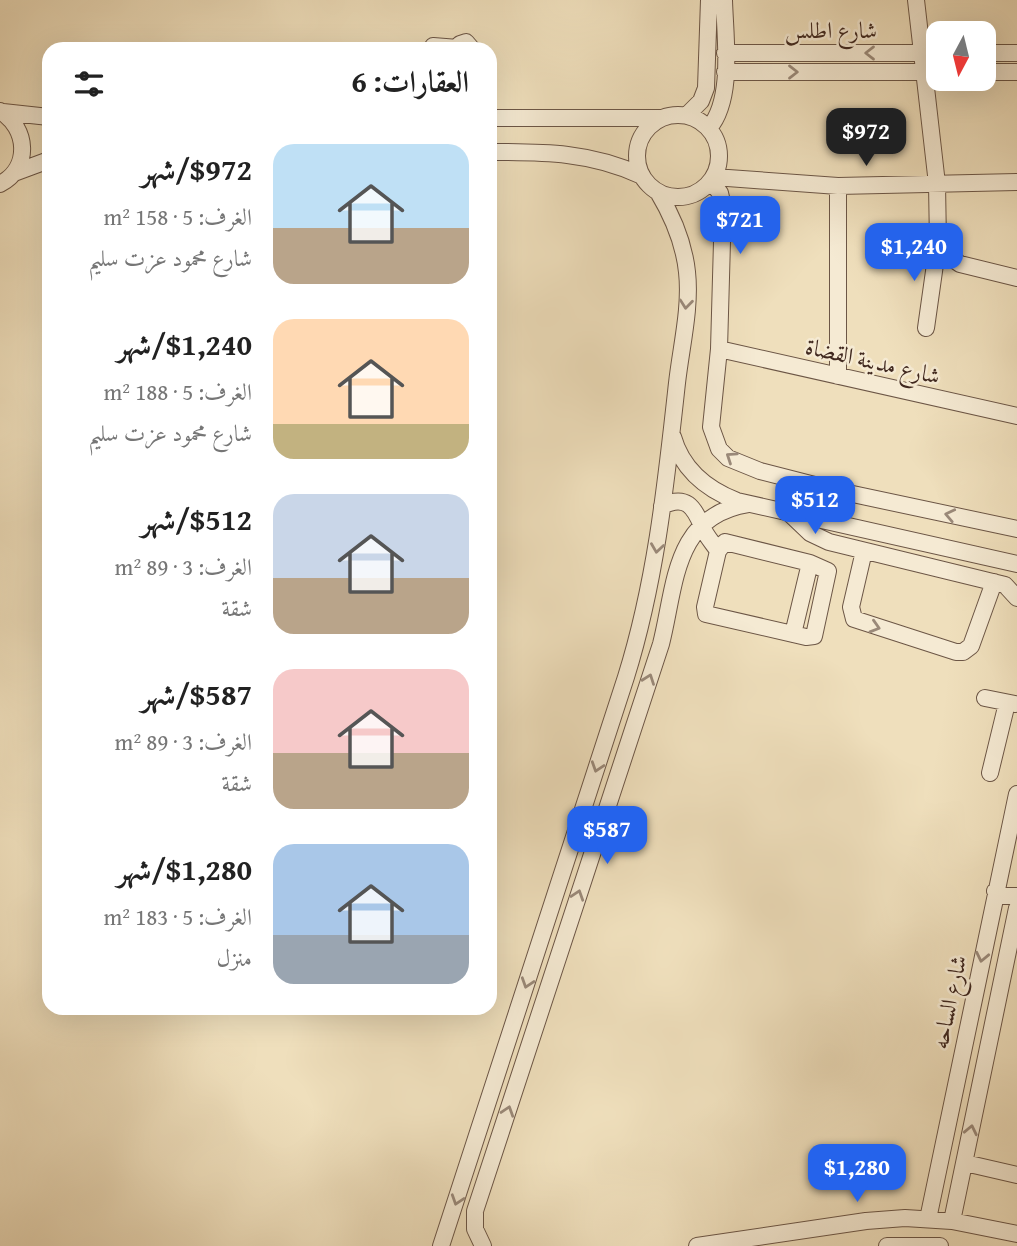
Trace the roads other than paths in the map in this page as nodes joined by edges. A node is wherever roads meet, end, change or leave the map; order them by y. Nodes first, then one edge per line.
1 (709, 0) edge
2 (724, 0) edge
3 (916, 0) edge
4 (926, 38) edge
5 (725, 52) junction
6 (926, 53) edge
7 (996, 53) edge
8 (1017, 53) edge
9 (725, 72) junction
10 (926, 72) edge
11 (996, 72) edge
12 (1017, 72) edge
13 (933, 91) edge
14 (1, 111) edge
15 (687, 115) junction
16 (42, 116) edge
17 (497, 118) edge
18 (661, 118) junction
19 (709, 128) junction
20 (497, 152) edge
21 (42, 163) edge
22 (14, 173) junction
23 (642, 176) junction
24 (712, 179) junction
25 (1017, 182) edge
26 (0, 184) edge
27 (936, 184) junction
28 (838, 186) junction
29 (658, 192) junction
30 (938, 243) junction
31 (1017, 278) edge
32 (926, 328) dead end
33 (719, 349) junction
34 (838, 376) junction
35 (1017, 416) edge
36 (672, 432) junction
37 (748, 504) junction
38 (662, 506) junction
39 (788, 512) junction
40 (701, 525) junction
41 (1017, 529) edge
42 (718, 551) junction
43 (864, 551) junction
44 (1017, 564) edge
45 (994, 582) junction
46 (1017, 598) edge
47 (985, 698) dead end
48 (1012, 704) edge
49 (990, 774) dead end
50 (1017, 794) edge
51 (995, 891) junction
52 (1017, 897) edge
53 (1017, 908) edge
54 (990, 919) junction
55 (1014, 924) junction
56 (964, 1163) junction
57 (1017, 1175) edge
58 (933, 1197) junction
59 (957, 1201) junction
60 (928, 1219) junction
61 (952, 1221) junction
62 (1017, 1234) edge
63 (475, 1243) edge
64 (446, 1244) edge
65 (696, 1246) edge
66 (887, 1246) edge
67 (940, 1246) edge

1 - 15 street
2 - 5 street
3 - 4 street
6 -> 5 street, شارع اطلس
5 - 9 street
7 - 8 street
9 -> 10 street, شارع اطلس
9 - 19 street
11 - 12 street
13 - 27 street
14 - 16 street
14 - 22 street
15 - 18 street
15 - 19 street
17 - 18 street
18 - 23 street
19 - 24 street
20 - 23 street
21 - 22 street
22 - 26 street
23 - 29 street
24 - 28 street
24 - 29 street
24 - 33 street
25 - 27 street
27 - 28 street
27 - 30 street
28 - 34 street
29 -> 36 street
30 - 31 street
30 - 32 street
33 - 34 street, شارع مدينة القضاة
41 -> 33 street
34 - 35 street, شارع مدينة القضاة
36 - 37 street
36 - 38 street
37 - 39 street
37 - 40 street
38 - 40 street
38 -> 64 street
39 - 43 street
39 - 44 street
40 - 42 street
63 -> 40 street
42 - 42 street
43 - 45 street
43 -> 45 street
45 - 46 street
47 - 48 street
48 - 49 street
50 - 51 street, شارع الساحه
51 - 52 street
51 - 54 street, شارع الساحه
53 - 55 street, شارع الساحه
54 - 55 street
54 -> 58 street, شارع الساحه
56 -> 55 street, شارع الساحه
56 - 57 street
56 - 59 street, شارع الساحه
58 - 59 street
58 - 60 street, شارع الساحه
59 - 61 street, شارع الساحه
60 - 61 street
60 - 65 street
61 - 62 street
66 - 67 street

